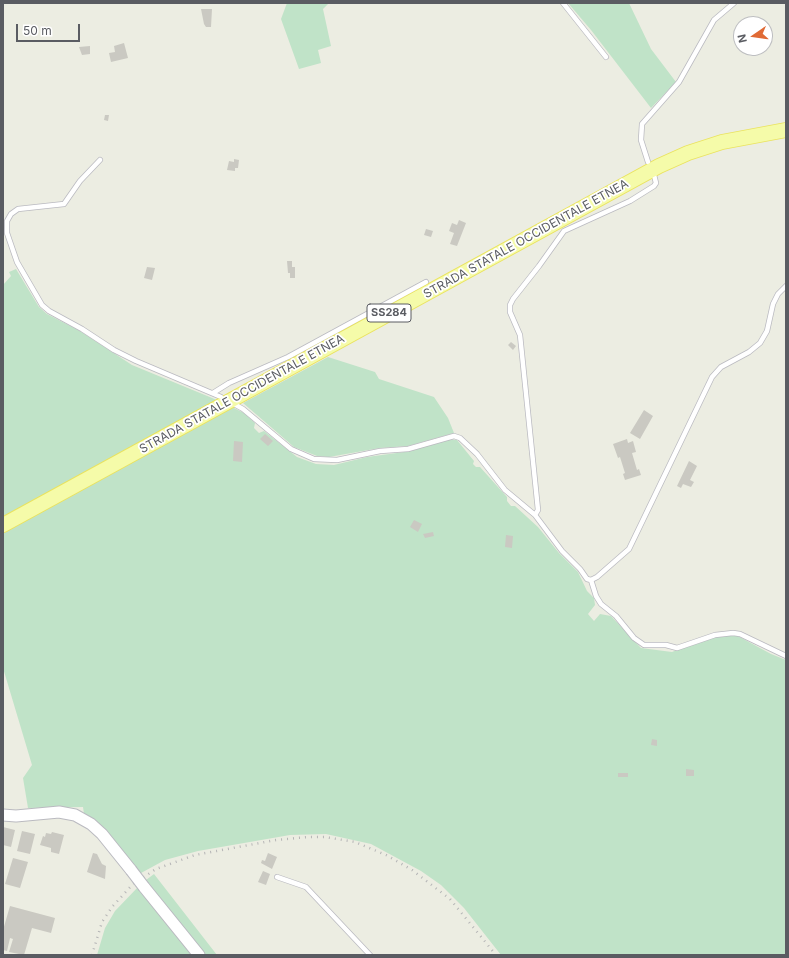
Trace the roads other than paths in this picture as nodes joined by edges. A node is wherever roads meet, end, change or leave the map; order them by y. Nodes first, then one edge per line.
1 (563, 3) edge
2 (734, 3) edge
3 (606, 57) dead end
4 (786, 130) edge
5 (100, 160) dead end
6 (648, 162) dead end
7 (654, 175) dead end
8 (426, 282) dead end
9 (786, 286) edge
10 (213, 393) junction
11 (221, 397) dead end
12 (234, 404) dead end
13 (535, 515) junction
14 (3, 524) edge
15 (591, 580) junction
16 (786, 656) edge
17 (3, 815) edge
18 (277, 877) dead end
19 (199, 955) edge
20 (370, 955) edge

1 - 3 lane
2 - 6 lane
4 - 14 main road, STRADA STATALE OCCIDENTALE ETNEA / SS284
5 - 10 lane
7 - 13 lane
8 - 10 lane
9 - 15 lane
10 - 11 lane
12 - 13 lane
13 - 15 lane
15 - 16 lane
17 - 19 street, bridge
18 - 20 lane

